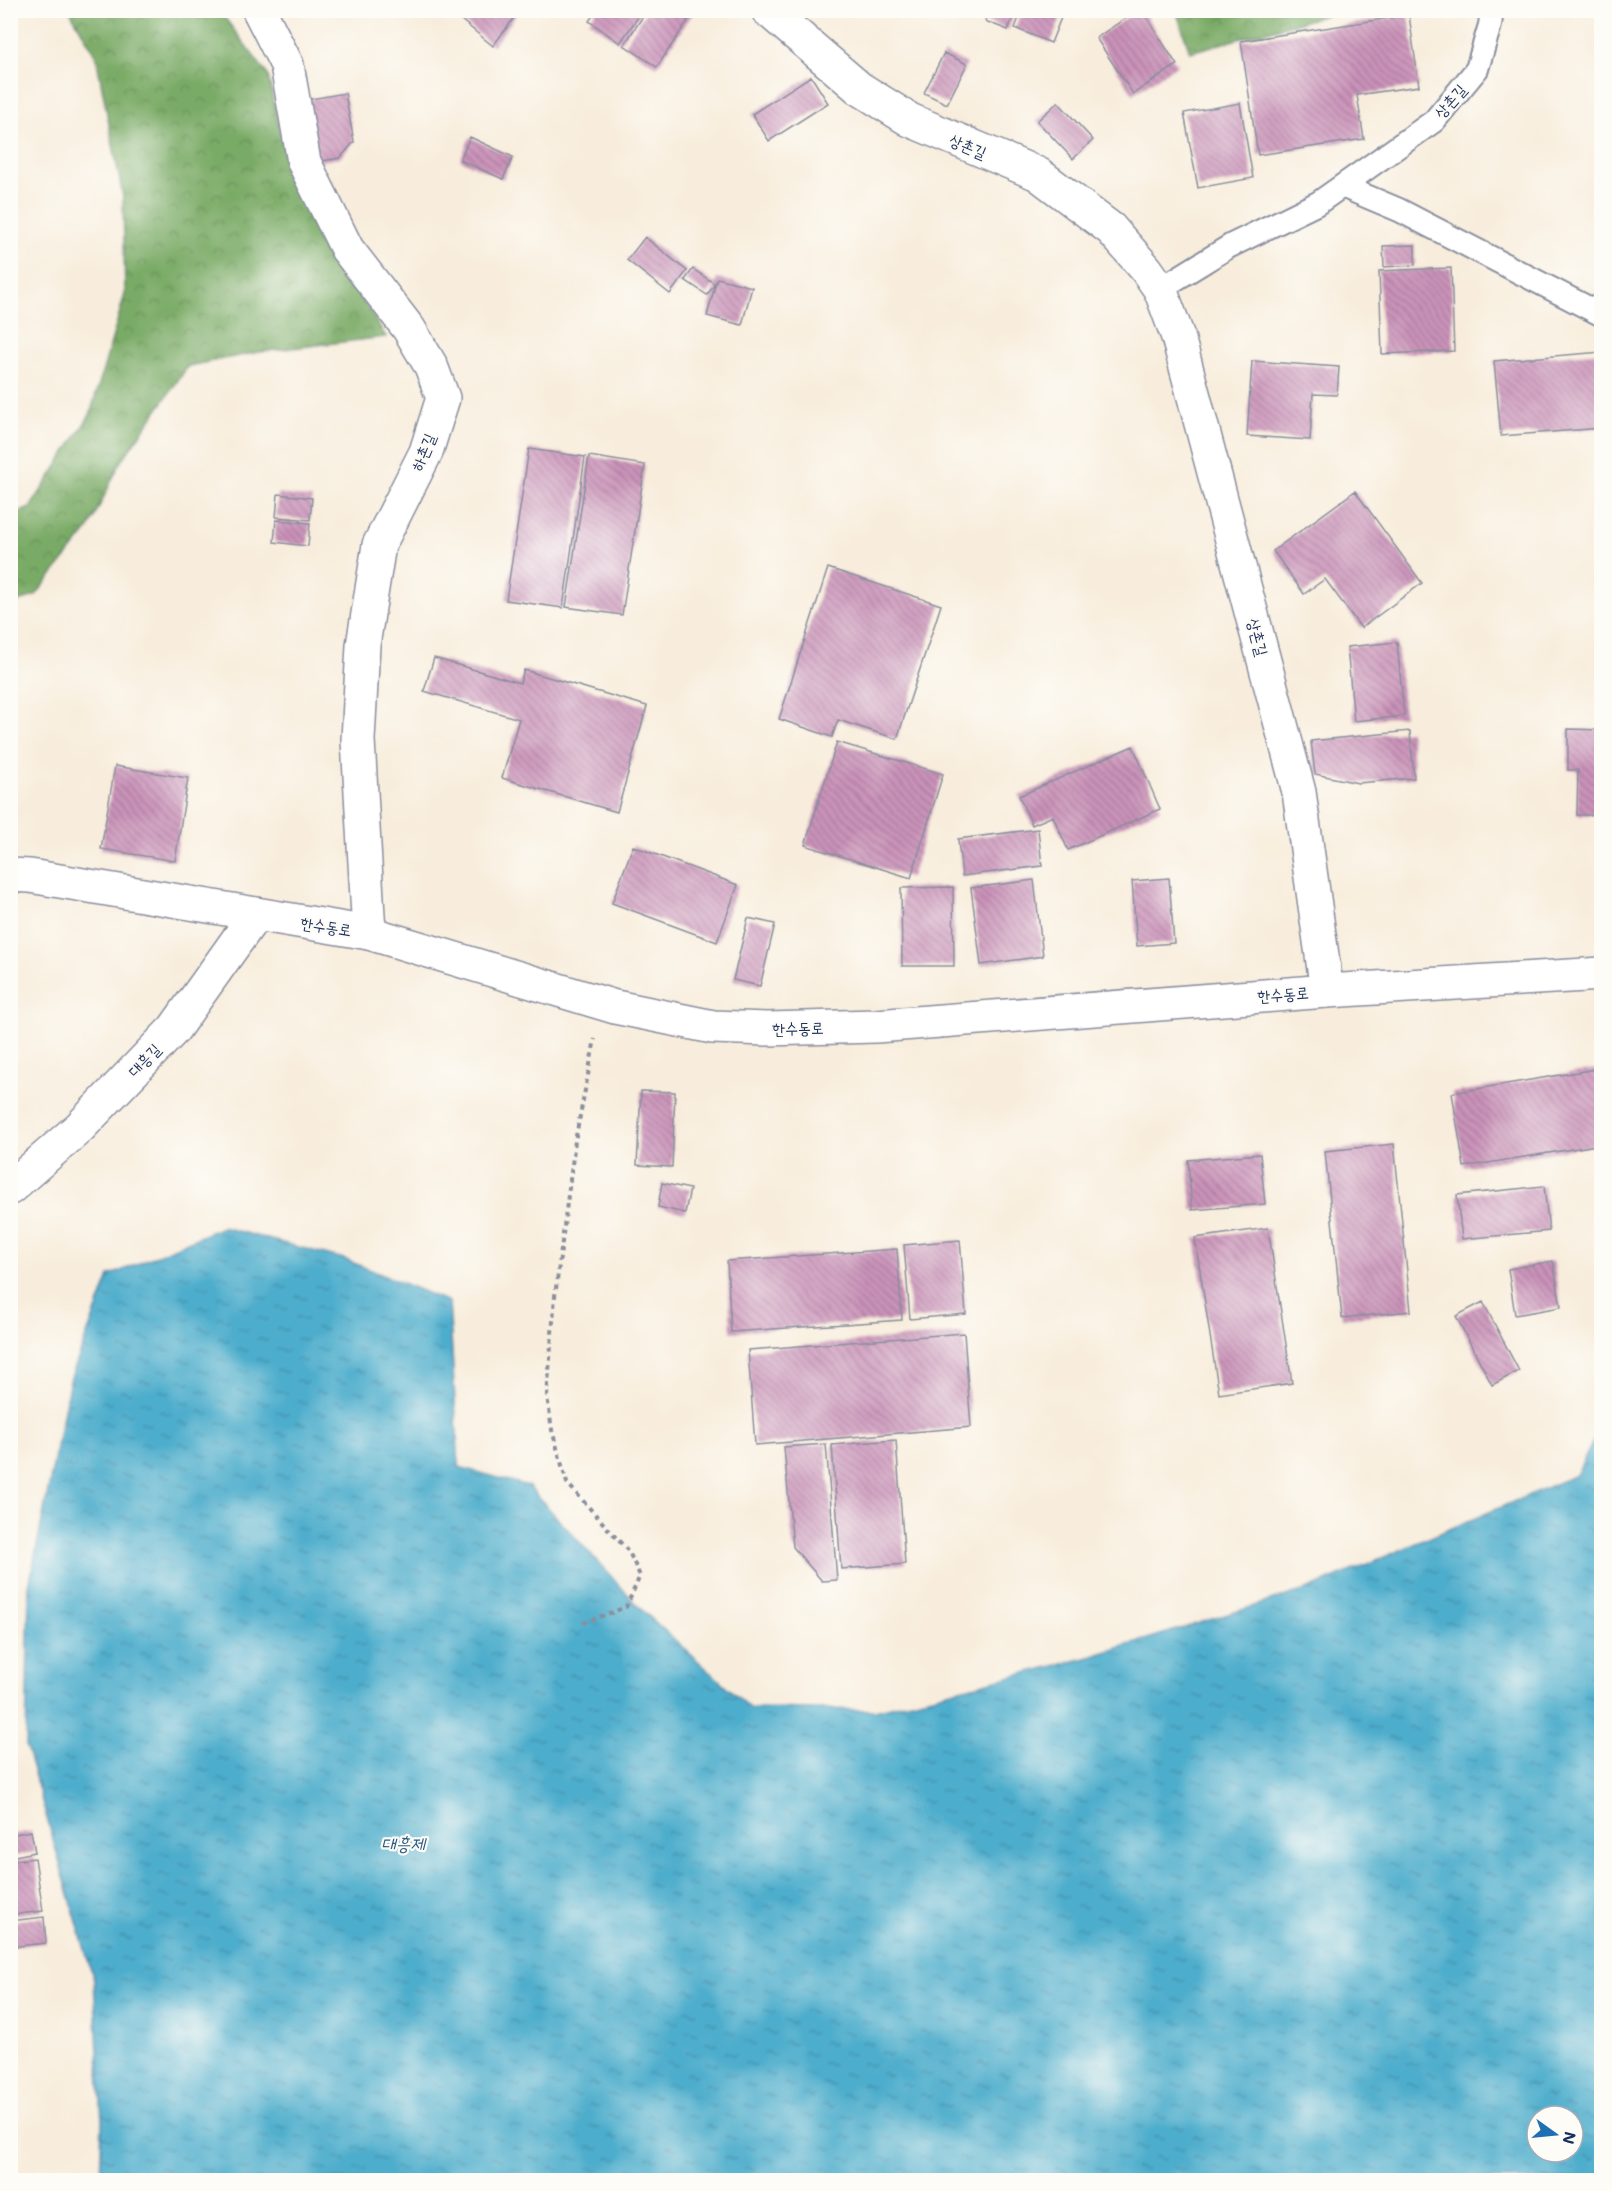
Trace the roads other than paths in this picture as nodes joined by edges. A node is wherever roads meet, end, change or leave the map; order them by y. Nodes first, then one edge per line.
1 (259, 10) edge
2 (768, 10) edge
3 (1492, 10) edge
4 (1342, 186) junction
5 (1160, 289) junction
6 (1602, 315) edge
7 (10, 875) edge
8 (256, 914) junction
9 (369, 933) junction
10 (1602, 974) edge
11 (1327, 991) junction
12 (10, 1188) edge

1 - 9 street, 하촌길
2 - 5 street, 상촌길
3 - 4 lane, 상촌길
4 - 5 lane, 상촌길
4 - 6 lane
5 - 11 street, 상촌길
7 - 8 street, 한수동로
8 - 9 street, 한수동로
8 - 12 street, 대흥길
9 - 11 street, 한수동로
10 - 11 street, 한수동로

